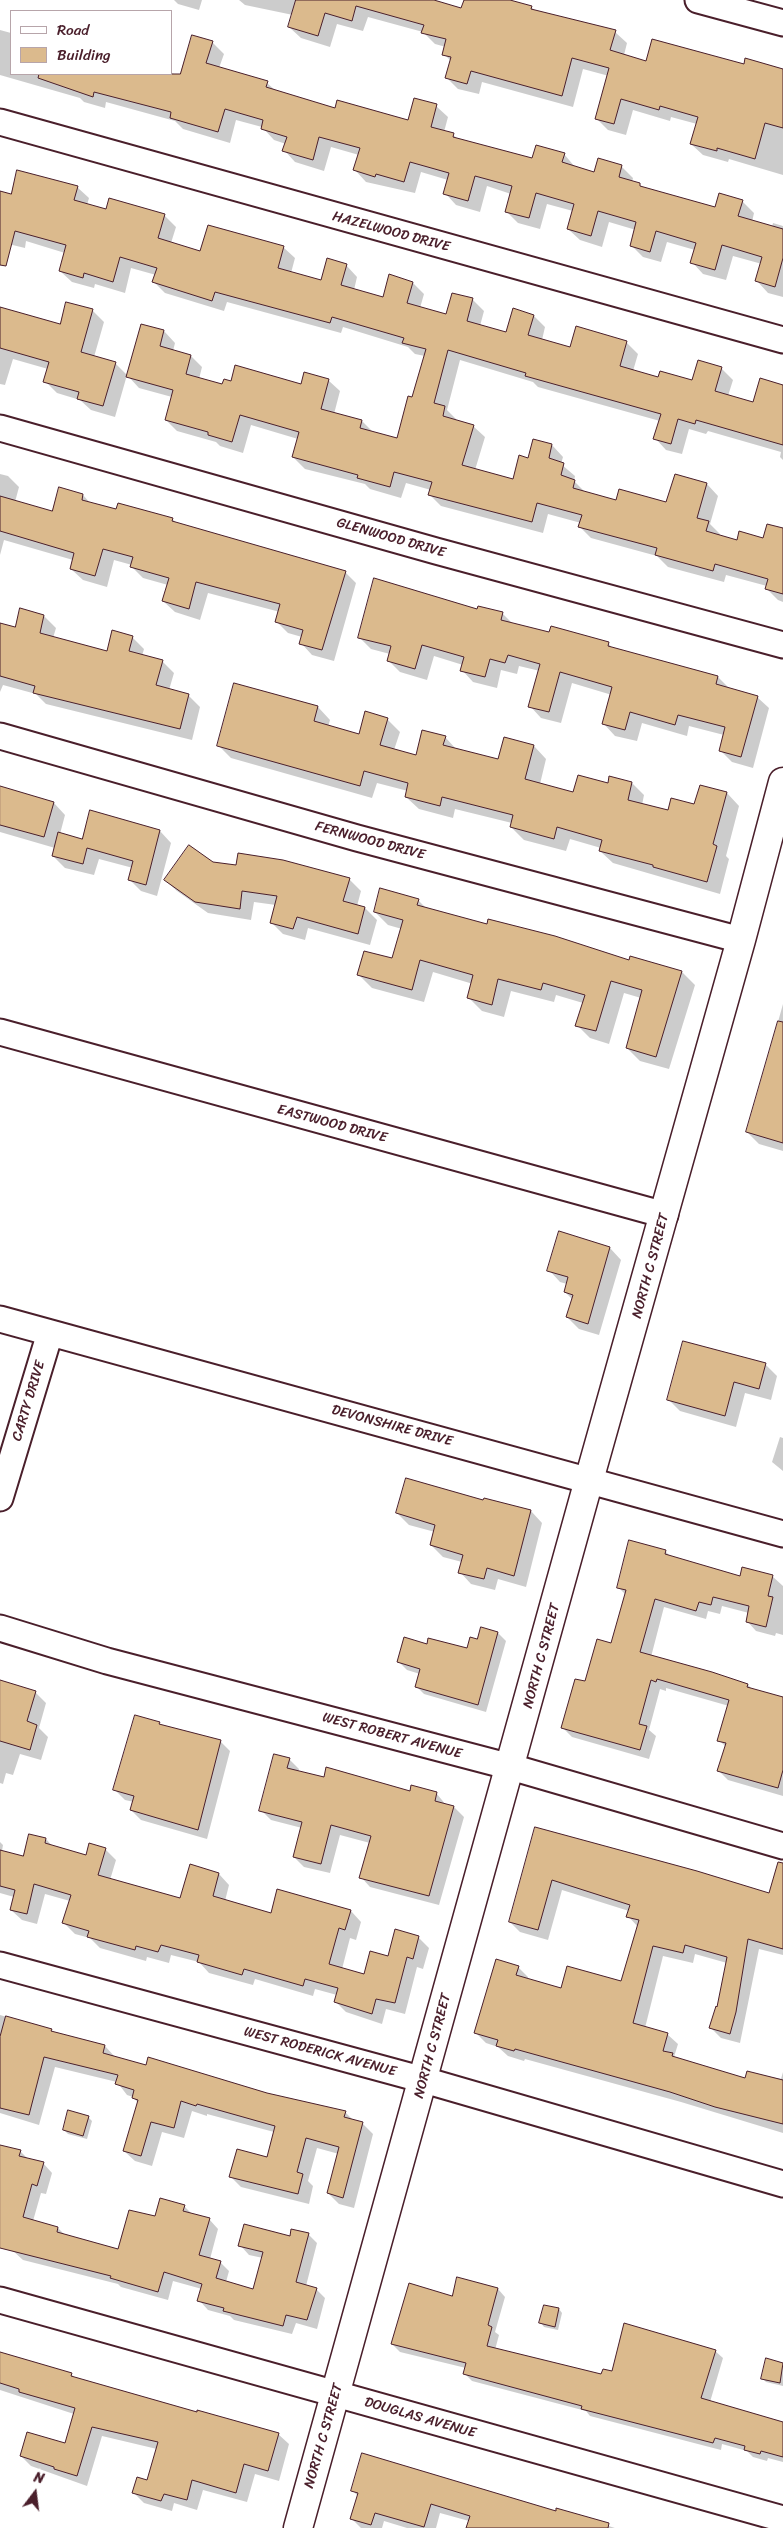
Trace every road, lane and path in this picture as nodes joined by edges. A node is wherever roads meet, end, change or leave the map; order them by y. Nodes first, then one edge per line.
1 (698, 0) edge
2 (722, 3) edge
3 (783, 23) edge
4 (0, 122) edge
5 (783, 340) edge
6 (0, 428) edge
7 (783, 644) edge
8 (0, 736) edge
9 (783, 782) edge
10 (742, 940) junction
11 (0, 1032) edge
12 (665, 1216) junction
13 (0, 1319) edge
14 (50, 1333) junction
15 (589, 1480) junction
16 (0, 1498) edge
17 (783, 1534) edge
18 (0, 1628) edge
19 (511, 1767) junction
20 (783, 1846) edge
21 (0, 1966) edge
22 (424, 2080) junction
23 (783, 2184) edge
24 (0, 2300) edge
25 (336, 2395) junction
26 (783, 2519) edge
27 (298, 2528) edge

1 - 2 street
2 - 3 street
4 - 5 street, HAZELWOOD DRIVE
6 - 7 street, GLENWOOD DRIVE
8 - 10 street, FERNWOOD DRIVE
9 - 10 street, NORTH C STREET
10 - 12 street, NORTH C STREET
11 - 12 street, EASTWOOD DRIVE
12 - 15 street, NORTH C STREET
13 - 14 street, DEVONSHIRE DRIVE
14 - 15 street, DEVONSHIRE DRIVE
14 - 16 street, CARTY DRIVE
15 - 17 street, DEVONSHIRE DRIVE
15 - 19 street, NORTH C STREET
18 - 19 street, WEST ROBERT AVENUE
19 - 20 street, WEST ROBERT AVENUE
19 - 22 street, NORTH C STREET
21 - 22 street, WEST RODERICK AVENUE
22 - 23 street, WEST RODERICK AVENUE
22 - 25 street, NORTH C STREET
24 - 25 street, DOUGLAS AVENUE
25 - 26 street, DOUGLAS AVENUE
25 - 27 street, NORTH C STREET

